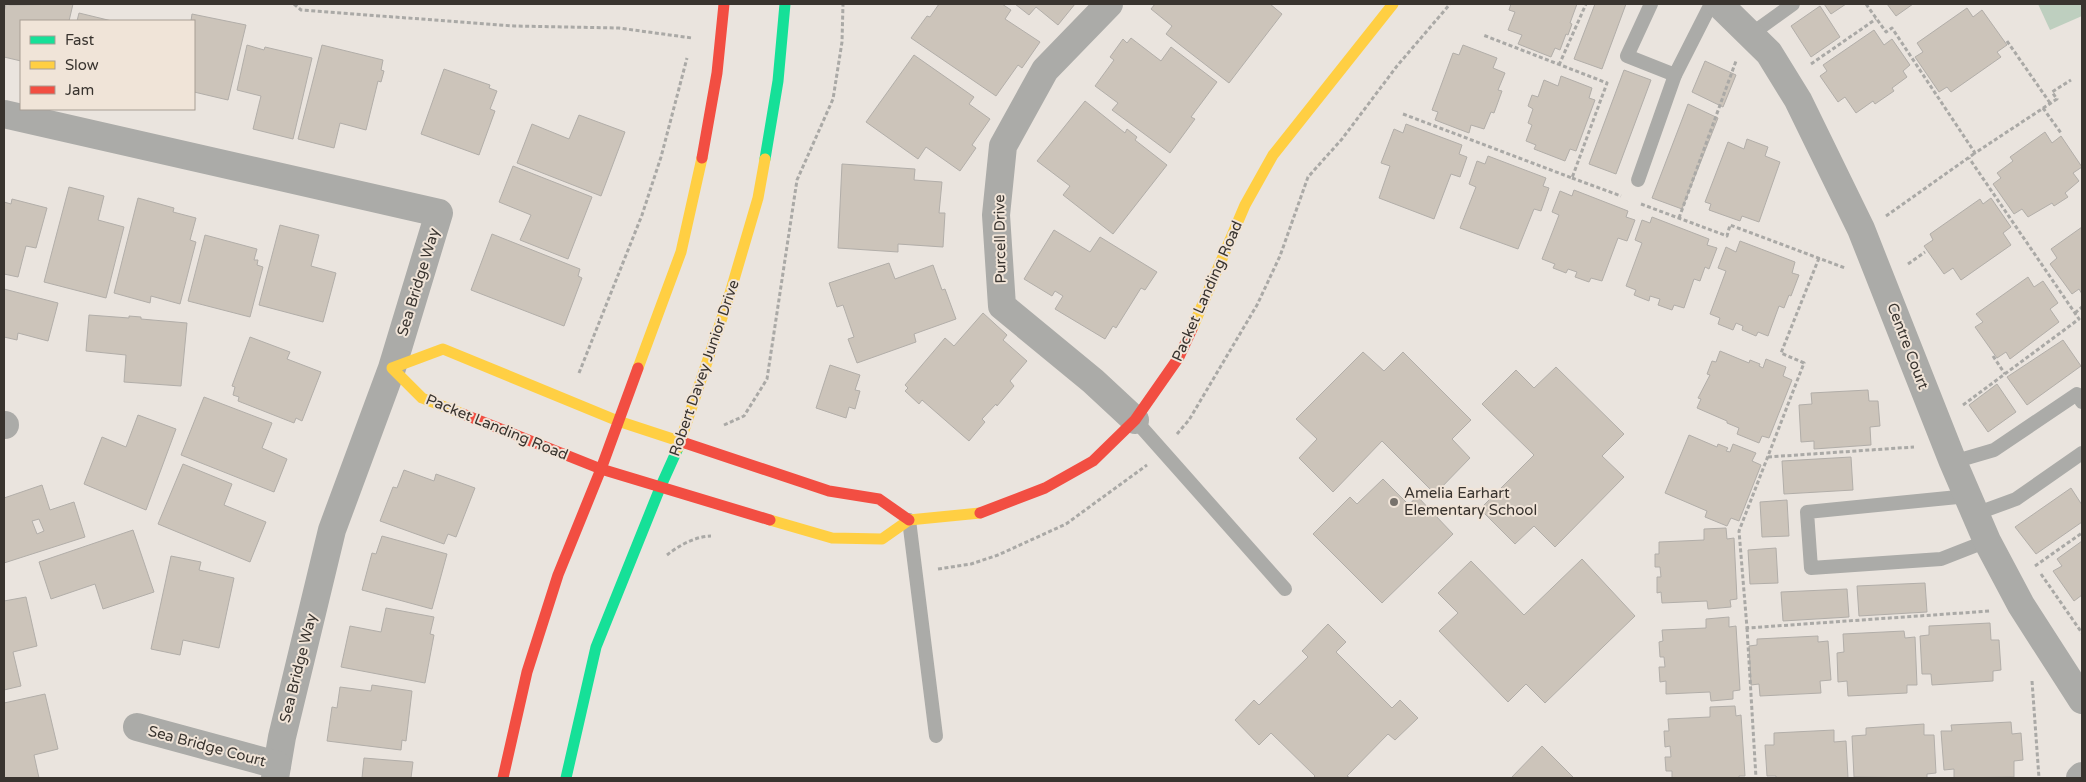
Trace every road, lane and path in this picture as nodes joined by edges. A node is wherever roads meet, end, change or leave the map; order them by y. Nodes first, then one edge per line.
1 (294, 4) edge
2 (724, 4) edge
3 (785, 4) edge
4 (843, 4) edge
5 (1109, 4) edge
6 (1393, 4) edge
7 (1586, 4) edge
8 (1651, 4) edge
9 (1711, 4) edge
10 (1719, 4) edge
11 (1793, 4) edge
12 (1866, 4) edge
13 (1876, 19) junction
14 (722, 25) junction
15 (1700, 27) junction
16 (1483, 35) dead end
17 (1750, 35) junction
18 (693, 38) junction
19 (2007, 42) dead end
20 (690, 48) dead end
21 (687, 57) dead end
22 (1806, 58) dead end
23 (1736, 61) junction
24 (1559, 64) junction
25 (1740, 67) dead end
26 (1675, 75) junction
27 (2071, 80) dead end
28 (2050, 103) junction
29 (2043, 108) junction
30 (4, 114) edge
31 (1403, 114) dead end
32 (2061, 134) dead end
33 (1975, 153) junction
34 (1968, 158) junction
35 (1572, 178) junction
36 (1638, 180) dead end
37 (1626, 198) dead end
38 (1634, 201) dead end
39 (1679, 218) junction
40 (1861, 230) junction
41 (1925, 252) dead end
42 (1843, 261) dead end
43 (1908, 264) dead end
44 (2082, 307) edge
45 (2074, 313) junction
46 (1993, 356) dead end
47 (392, 368) junction
48 (2005, 374) junction
49 (568, 400) junction
50 (2082, 402) edge
51 (1962, 405) dead end
52 (1135, 420) junction
53 (618, 421) junction
54 (681, 442) junction
55 (1915, 447) dead end
56 (2082, 453) edge
57 (1768, 457) dead end
58 (1953, 462) junction
59 (601, 468) junction
60 (660, 488) junction
61 (1971, 505) junction
62 (909, 520) junction
63 (1987, 541) junction
64 (2035, 566) dead end
65 (1285, 589) dead end
66 (1747, 628) dead end
67 (2082, 633) edge
68 (2032, 674) dead end
69 (2082, 700) edge
70 (137, 727) dead end
71 (936, 736) dead end
72 (276, 772) edge
73 (504, 778) edge
74 (566, 778) edge
75 (1756, 778) edge
76 (2039, 778) edge

1 - 18 path
2 - 14 street
3 - 54 street, Robert Davey Junior Drive
4 - 54 path
5 - 52 street, Purcell Drive
6 - 52 street, Packet Landing Road
7 - 24 path
8 - 26 lane
9 - 15 lane
10 - 17 street, Centre Court
11 - 17 lane
12 - 13 path
13 - 22 path
13 - 33 path
14 - 18 path
14 - 53 street
15 - 23 path
15 - 26 lane
16 - 24 path
17 - 40 street, Centre Court
18 - 20 path
19 - 28 path
21 - 49 path
23 - 25 path
23 - 39 path
24 - 35 path
26 - 36 lane
27 - 28 path
28 - 29 path
29 - 32 path
29 - 33 path
30 - 47 street, Sea Bridge Way
31 - 35 path
33 - 34 path
34 - 40 path
34 - 45 path
35 - 37 path
38 - 39 path
39 - 42 path
40 - 58 street, Centre Court
41 - 43 path
44 - 45 path
45 - 48 path
46 - 48 path
47 - 49 street
47 - 59 street, Packet Landing Road
47 - 72 street, Sea Bridge Way
48 - 51 path
49 - 53 street
50 - 58 lane
52 - 62 street, Packet Landing Road
52 - 65 lane
53 - 54 street
53 - 59 street
54 - 60 street, Robert Davey Junior Drive
54 - 62 street
55 - 57 path
56 - 61 lane
58 - 61 street, Centre Court
59 - 60 street, Packet Landing Road
59 - 73 street
60 - 62 street, Packet Landing Road
60 - 74 street, Robert Davey Junior Drive
61 - 63 street, Centre Court
61 - 63 lane
62 - 71 lane
63 - 69 street, Centre Court
64 - 67 path
66 - 75 path
68 - 76 path
70 - 72 street, Sea Bridge Court

